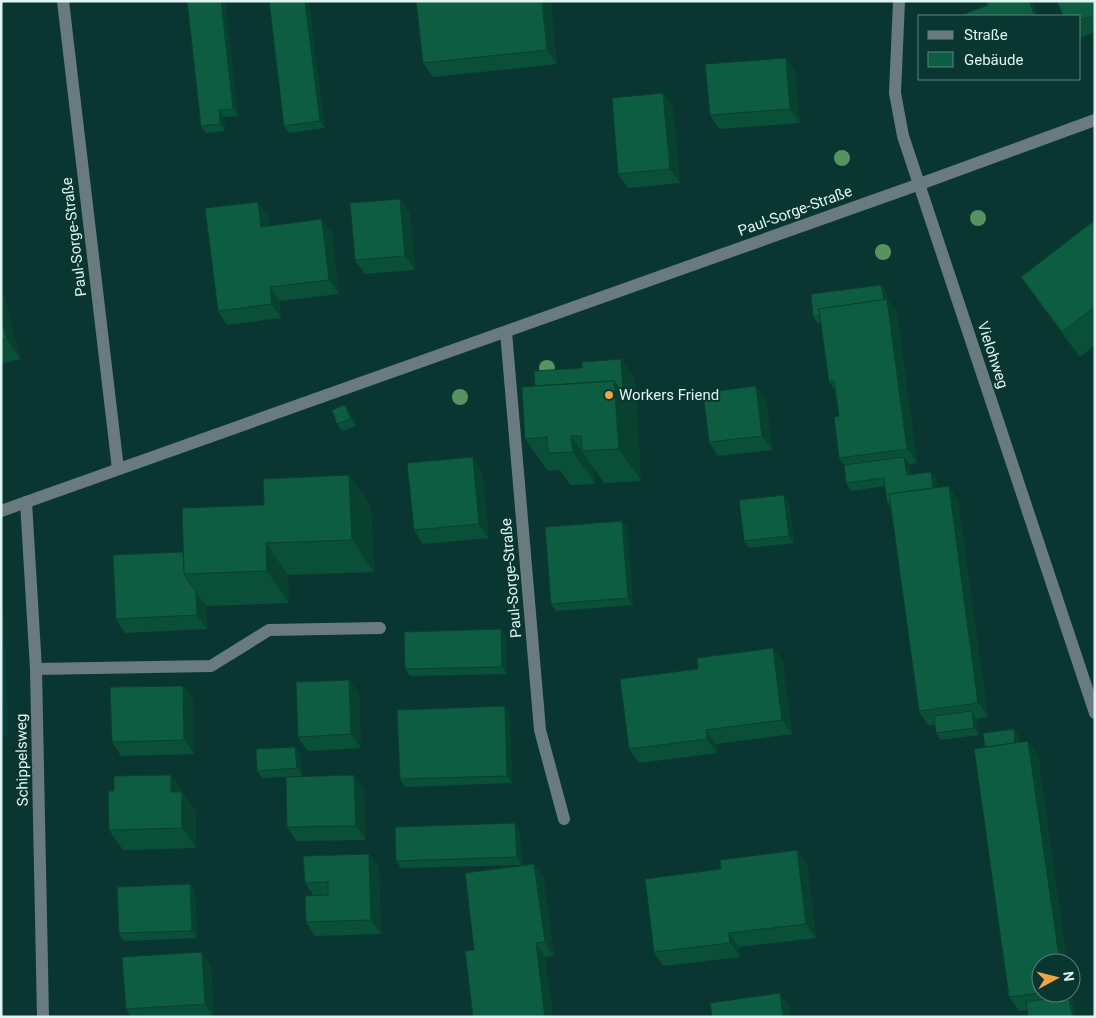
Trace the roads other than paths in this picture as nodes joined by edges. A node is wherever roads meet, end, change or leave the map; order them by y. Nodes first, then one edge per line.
1 (63, 1) edge
2 (899, 1) edge
3 (1095, 120) edge
4 (920, 184) junction
5 (506, 332) junction
6 (118, 469) junction
7 (26, 502) junction
8 (1, 511) edge
9 (380, 628) dead end
10 (36, 669) junction
11 (1095, 713) edge
12 (564, 820) dead end
13 (43, 1017) edge

1 - 6 street, Paul-Sorge-Straße
2 - 4 street, Vielohweg
3 - 4 street, Paul-Sorge-Straße
4 - 5 street, Paul-Sorge-Straße
4 - 11 street, Vielohweg
5 - 6 street, Paul-Sorge-Straße
5 - 12 street, Paul-Sorge-Straße
6 - 7 street, Paul-Sorge-Straße
7 - 8 street, Paul-Sorge-Straße
7 - 10 street, Schippelsweg
9 - 10 street
10 - 13 street, Schippelsweg

